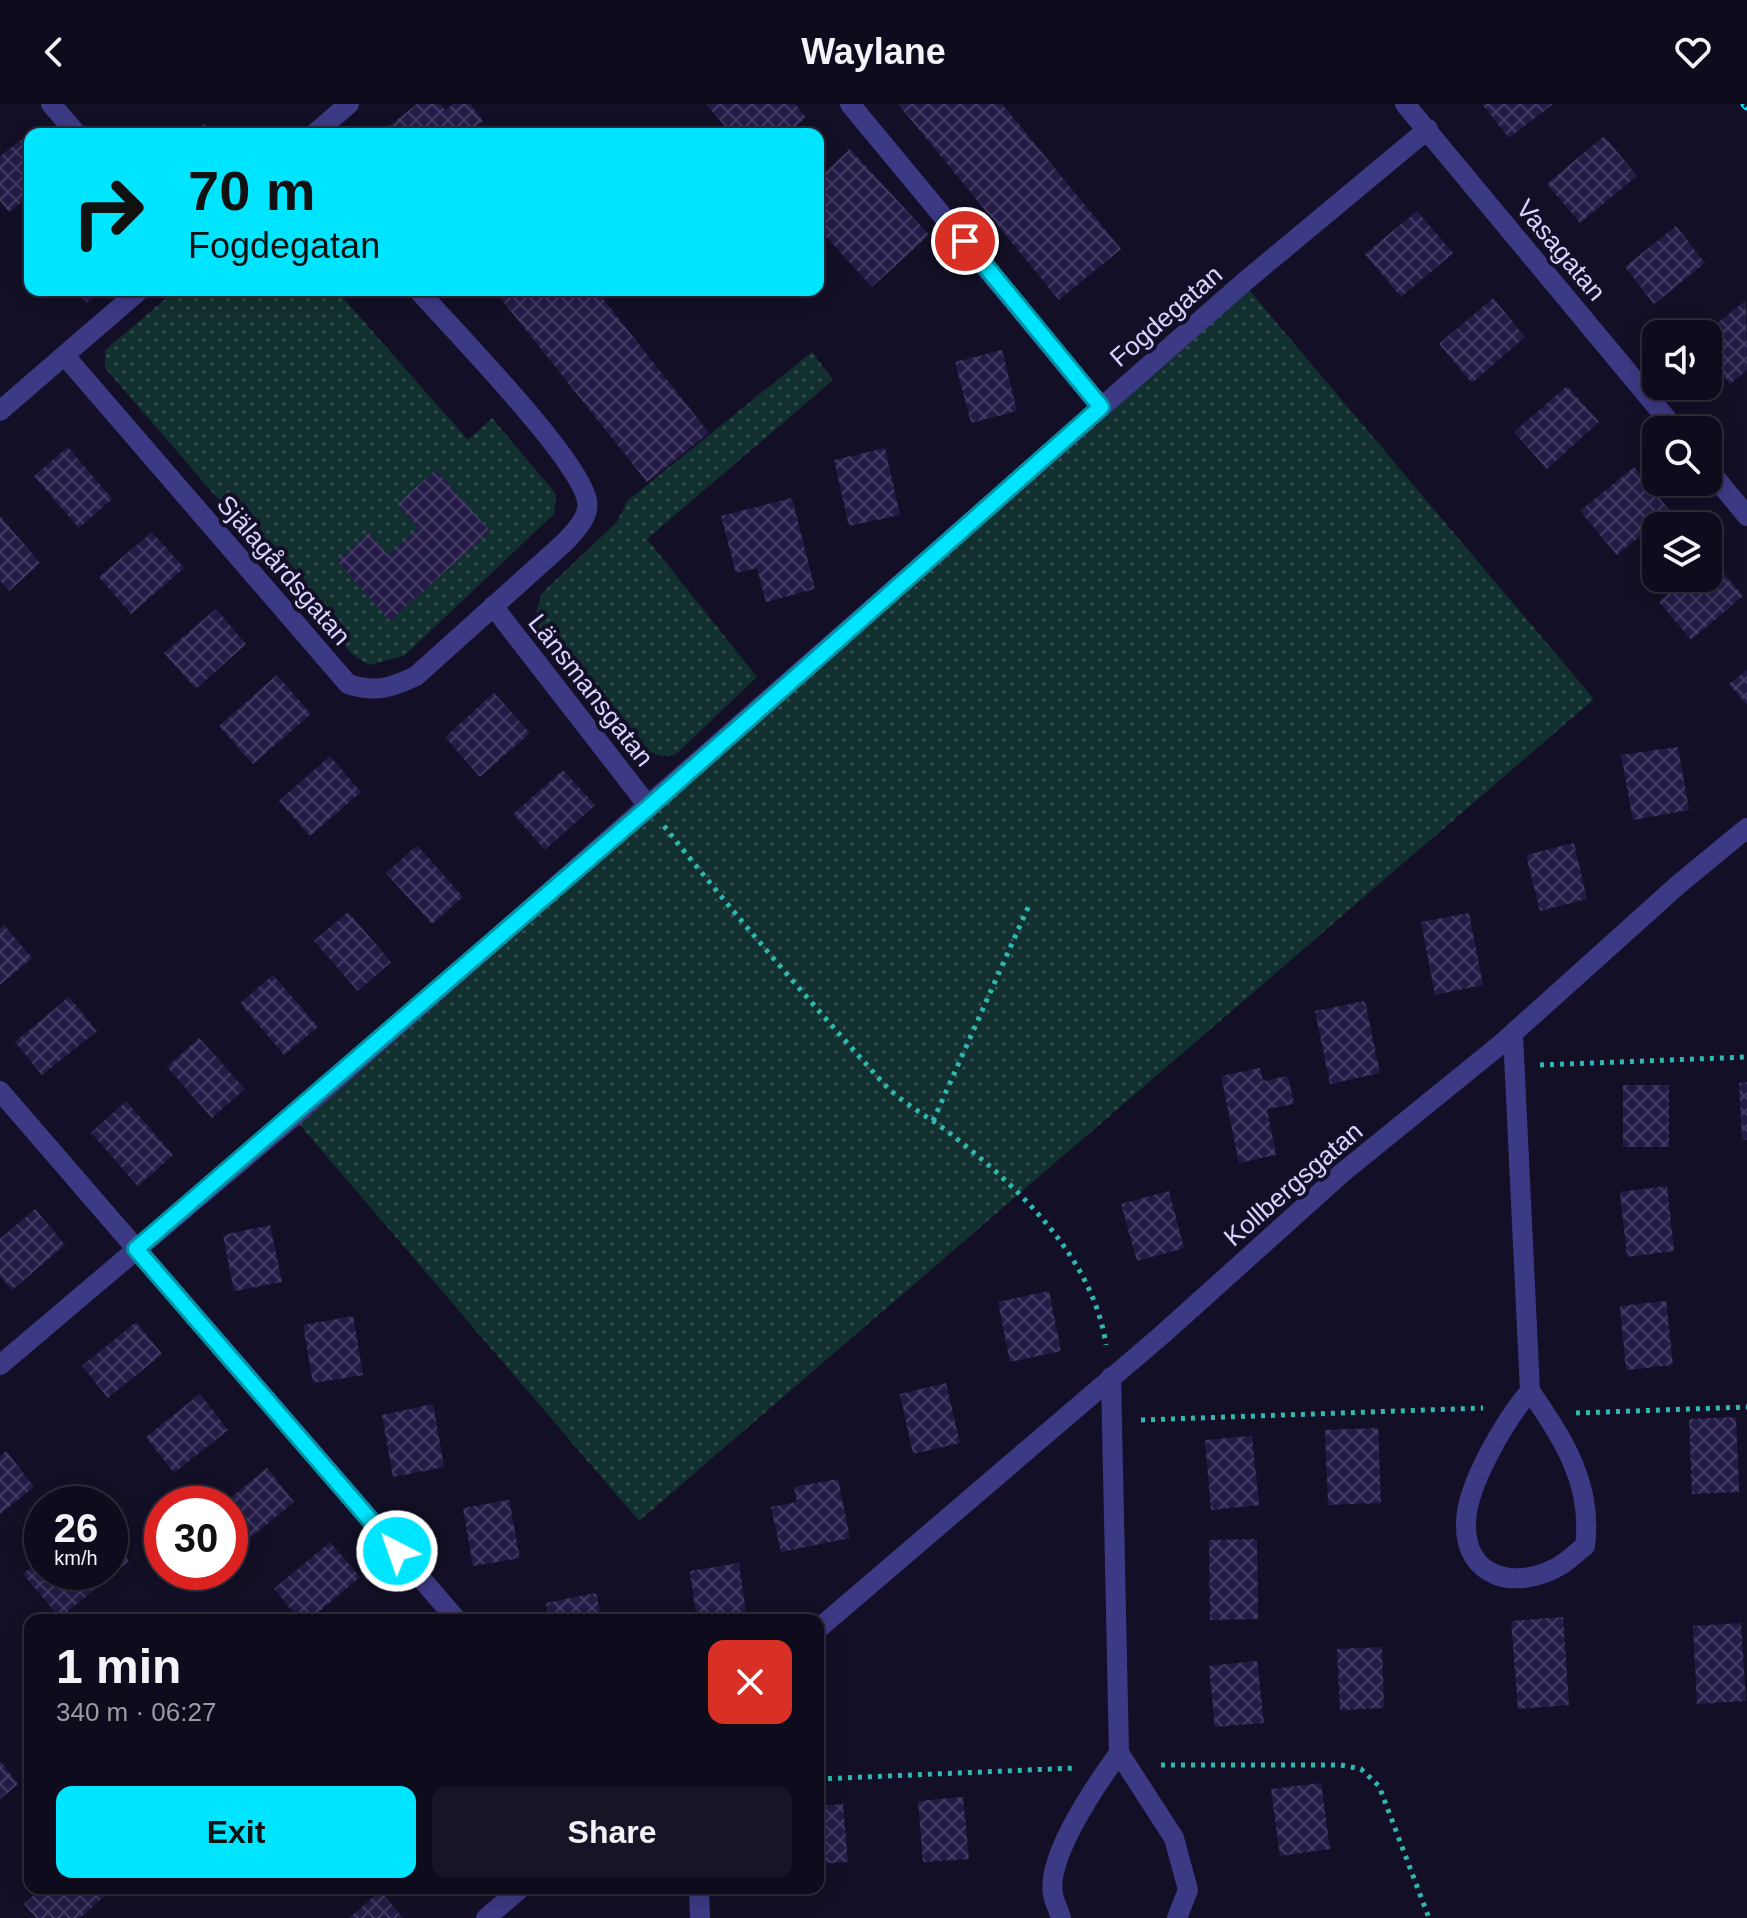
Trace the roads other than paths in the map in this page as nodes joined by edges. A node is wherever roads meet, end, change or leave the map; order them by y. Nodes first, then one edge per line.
1 (51, 104) edge
2 (349, 104) edge
3 (850, 104) edge
4 (1405, 104) edge
5 (72, 128) edge
6 (321, 128) edge
7 (1428, 129) junction
8 (133, 296) edge
9 (423, 296) edge
10 (65, 356) junction
11 (1101, 407) junction
12 (0, 411) edge
13 (1664, 416) edge
14 (1722, 486) edge
15 (1747, 516) edge
16 (493, 606) junction
17 (649, 807) junction
18 (1747, 828) edge
19 (1513, 1034) junction
20 (0, 1091) edge
21 (136, 1249) junction
22 (0, 1365) edge
23 (1111, 1377) junction
24 (1530, 1391) junction
25 (452, 1614) edge
26 (824, 1624) edge
27 (1119, 1762) junction
28 (514, 1894) edge
29 (699, 1894) edge
30 (486, 1918) edge
31 (700, 1918) edge
32 (1061, 1918) edge
33 (1177, 1918) edge

1 - 5 street
2 - 6 street
3 - 11 street
4 - 7 street, Vasagatan
7 - 11 street, Fogdegatan
7 - 13 street, Vasagatan
8 - 10 street
9 - 16 street, Själagårdsgatan
10 - 12 street
10 - 16 street, Själagårdsgatan
11 - 17 street, Fogdegatan
14 - 15 street
16 - 17 street, Länsmansgatan
17 - 21 street, Fogdegatan
18 - 19 street, Kollbergsgatan
19 - 23 street, Kollbergsgatan
19 - 24 street
20 - 21 street
21 - 22 street, Fogdegatan
21 - 25 street
23 - 26 street, Kollbergsgatan
23 - 27 street
24 - 24 street
27 - 32 street
27 - 33 street
28 - 30 street
29 - 31 street

